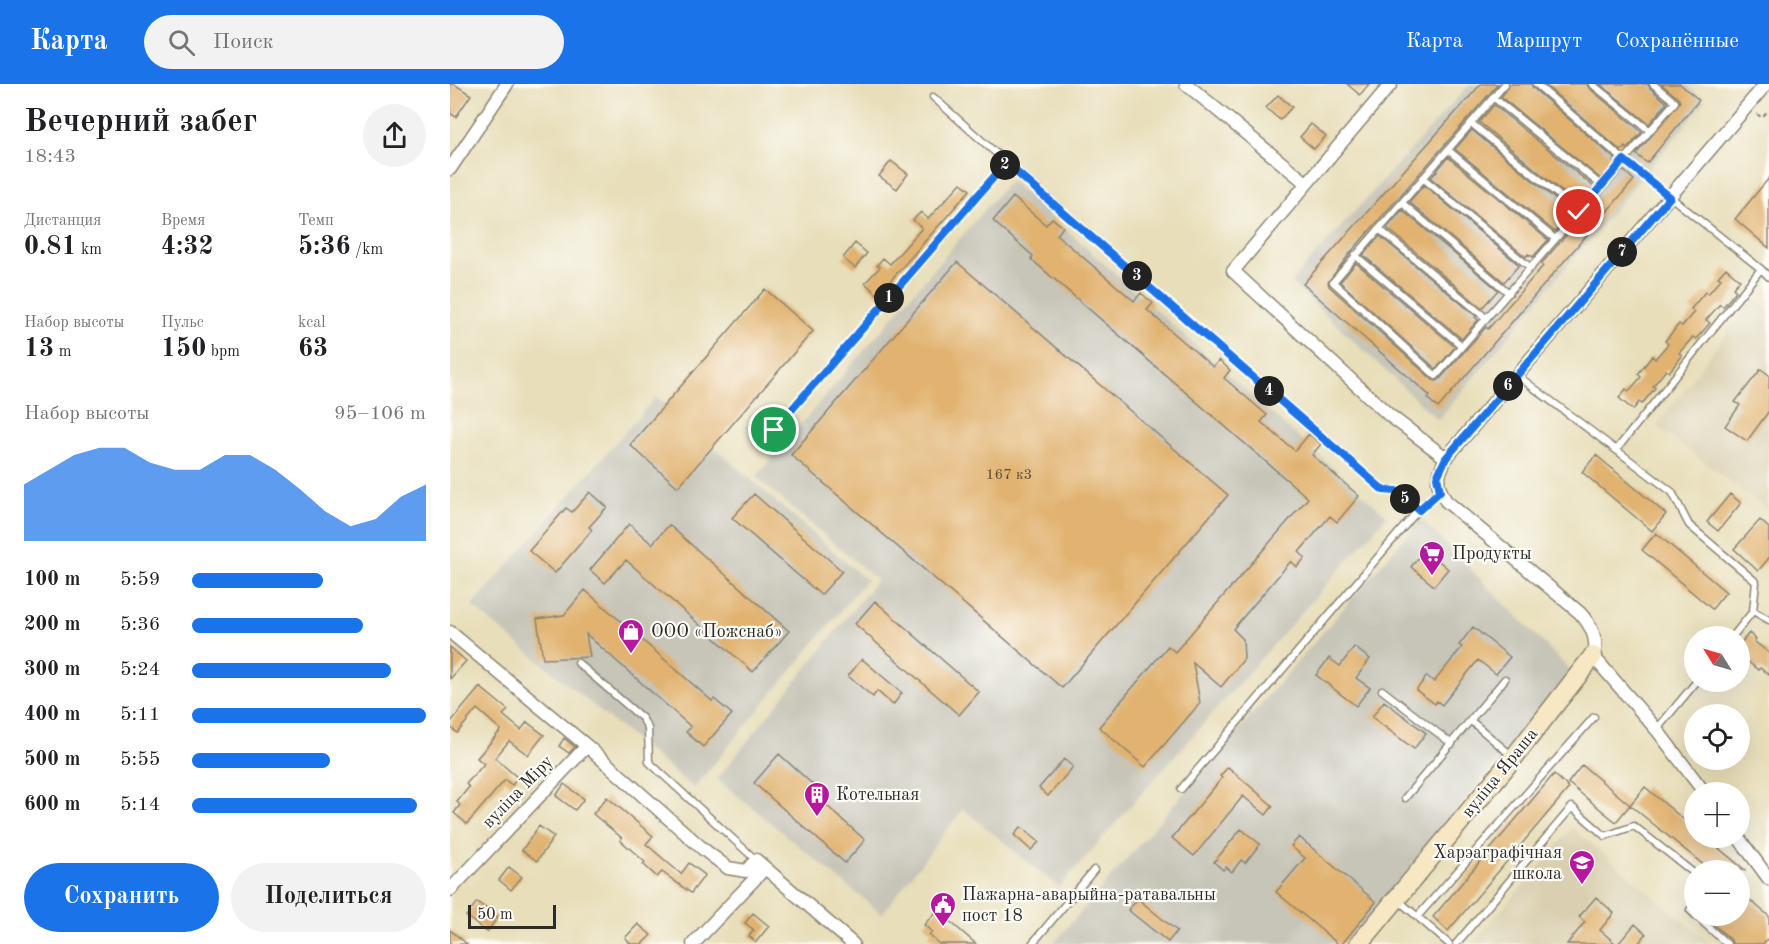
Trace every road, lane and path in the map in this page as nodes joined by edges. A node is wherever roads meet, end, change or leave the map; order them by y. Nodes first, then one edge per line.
1 (507, 84) edge
2 (1186, 84) edge
3 (1391, 84) edge
4 (1505, 84) edge
5 (1536, 84) edge
6 (1592, 84) edge
7 (1653, 84) edge
8 (1766, 84) edge
9 (933, 97) dead end
10 (1493, 97) junction
11 (1749, 105) junction
12 (1769, 109) edge
13 (1471, 123) junction
14 (1650, 131) junction
15 (1448, 150) junction
16 (1624, 160) junction
17 (1006, 163) junction
18 (450, 169) edge
19 (1424, 178) junction
20 (1306, 183) junction
21 (1602, 186) junction
22 (1670, 197) junction
23 (1401, 203) junction
24 (1579, 212) junction
25 (1378, 229) junction
26 (1555, 239) junction
27 (1356, 255) junction
28 (1531, 267) junction
29 (1761, 270) junction
30 (1769, 277) edge
31 (1509, 293) junction
32 (1486, 318) junction
33 (1462, 346) junction
34 (1518, 376) junction
35 (774, 430) dead end
36 (1617, 449) junction
37 (1446, 458) junction
38 (1440, 491) junction
39 (1419, 510) junction
40 (1753, 611) junction
41 (1769, 620) edge
42 (1741, 626) edge
43 (450, 632) edge
44 (1593, 656) junction
45 (578, 663) dead end
46 (1505, 679) dead end
47 (1382, 690) dead end
48 (1688, 692) edge
49 (1593, 717) dead end
50 (1471, 721) junction
51 (1657, 730) junction
52 (1452, 744) junction
53 (587, 746) junction
54 (1514, 757) junction
55 (1696, 782) edge
56 (1181, 789) dead end
57 (1406, 798) dead end
58 (1746, 848) edge
59 (760, 864) junction
60 (1684, 865) edge
61 (1094, 870) dead end
62 (1769, 879) edge
63 (450, 890) edge
64 (1397, 899) junction
65 (1417, 917) junction
66 (1707, 926) edge
67 (693, 944) edge
68 (853, 944) edge
69 (1032, 944) edge
70 (1359, 944) edge
71 (1449, 944) edge
72 (1456, 944) edge
73 (1727, 944) edge

1 - 18 street
2 - 20 street
3 - 20 street
4 - 10 lane
5 - 16 lane
6 - 14 lane
7 - 14 lane
8 - 11 street
9 - 17 lane
10 - 13 lane
10 - 21 lane
11 - 12 path
11 - 22 street
13 - 15 lane
13 - 24 lane
14 - 16 lane
15 - 19 lane
15 - 26 lane
16 - 21 lane
16 - 22 lane
17 - 35 lane
17 - 39 lane
19 - 23 lane
19 - 28 lane
20 - 37 street
21 - 24 lane
22 - 29 lane
22 - 34 street
23 - 25 lane
23 - 31 lane
24 - 26 lane
25 - 27 lane
25 - 32 lane
26 - 28 lane
27 - 33 lane
27 - 33 lane
28 - 31 lane
29 - 30 lane
29 - 36 lane
31 - 32 lane
32 - 33 lane
34 - 36 lane
34 - 37 street
36 - 40 lane
37 - 38 street
38 - 39 lane
38 - 44 street
39 - 56 lane
40 - 41 lane
40 - 42 lane
43 - 53 street
44 - 51 street
44 - 54 street, вуліца Яраша
45 - 59 lane
46 - 50 lane
47 - 52 lane
48 - 51 lane
49 - 65 lane
50 - 52 lane
50 - 54 lane
51 - 55 street
52 - 57 lane
53 - 59 street
53 - 63 street, вуліца Міру
54 - 64 street, вуліца Яраша
58 - 62 street
59 - 67 street
59 - 68 street
60 - 72 lane
61 - 69 lane
64 - 65 lane
64 - 70 street, вуліца Яраша
65 - 71 lane
66 - 73 lane

